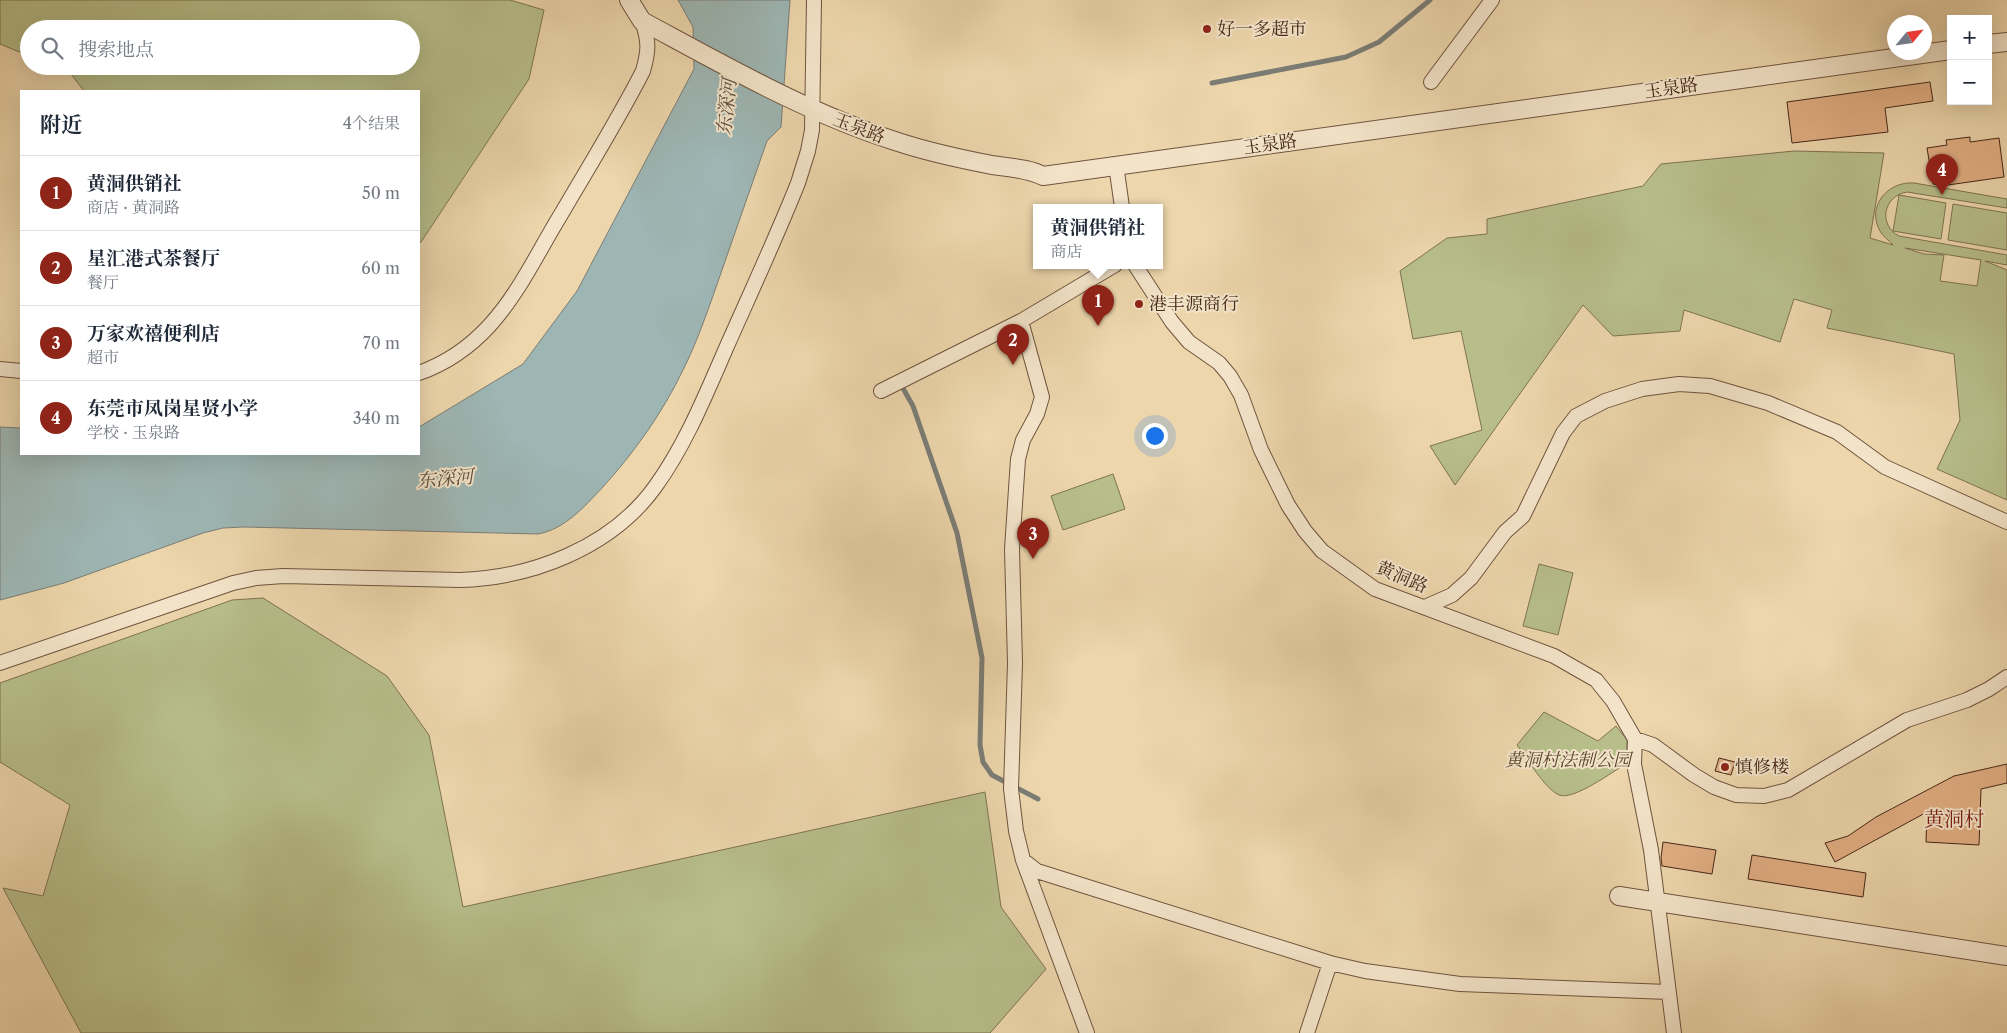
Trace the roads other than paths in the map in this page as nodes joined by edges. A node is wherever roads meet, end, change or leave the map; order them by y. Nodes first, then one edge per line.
1 (629, 0) edge
2 (814, 0) edge
3 (1492, 0) edge
4 (642, 21) junction
5 (2007, 42) edge
6 (1992, 44) edge
7 (1947, 51) edge
8 (1432, 82) dead end
9 (813, 110) junction
10 (1116, 165) junction
11 (1122, 204) edge
12 (1108, 269) edge
13 (1138, 269) edge
14 (1021, 321) junction
15 (0, 368) edge
16 (20, 371) edge
17 (420, 373) edge
18 (881, 391) dead end
19 (2007, 522) edge
20 (1425, 607) junction
21 (0, 663) edge
22 (2007, 677) edge
23 (1635, 740) junction
24 (1023, 860) junction
25 (1619, 896) dead end
26 (2007, 956) edge
27 (1330, 963) junction
28 (1668, 992) junction
29 (1087, 1033) edge
30 (1308, 1033) edge
31 (1674, 1033) edge

1 - 4 street, 玉泉路
2 - 9 street
3 - 8 street
4 - 9 street, 玉泉路
4 - 17 street
5 - 6 street
7 - 10 street, 玉泉路
9 - 10 street, 玉泉路
9 - 21 street
10 - 11 street
12 - 14 street
13 - 20 street, 黄洞路
14 - 18 street
14 - 24 street
15 - 16 street
19 - 20 street
20 - 23 street, 黄洞路
22 - 23 street
23 - 28 street
24 - 27 street
24 - 29 street
25 - 26 street
27 - 28 street
27 - 30 street
28 - 31 street

